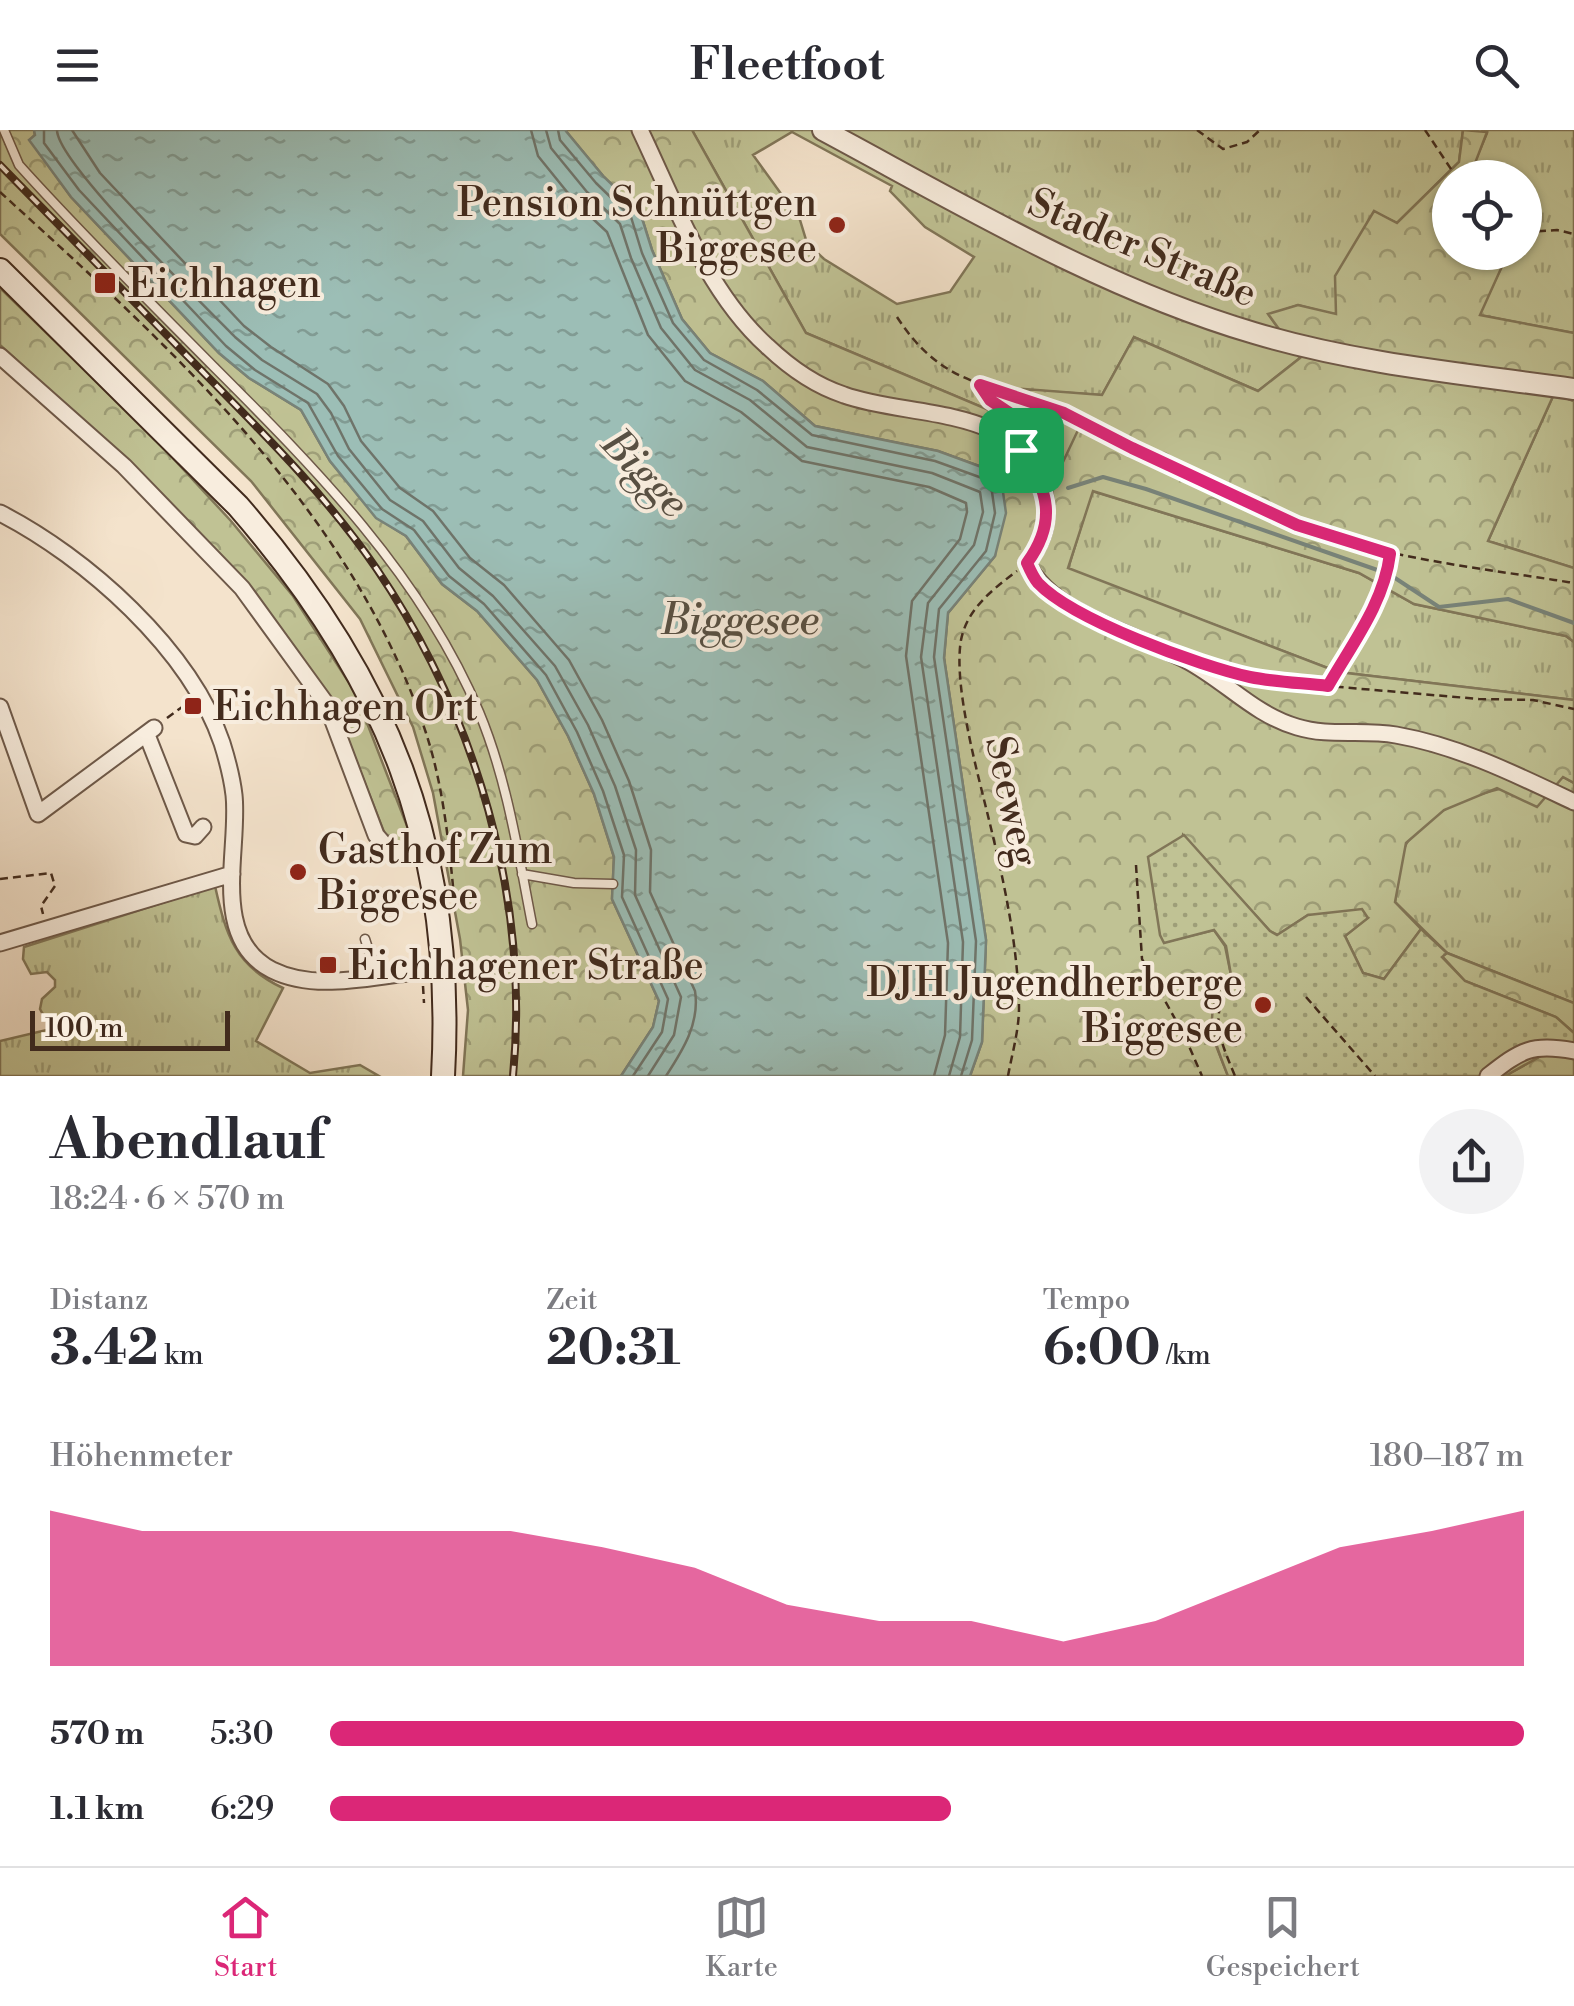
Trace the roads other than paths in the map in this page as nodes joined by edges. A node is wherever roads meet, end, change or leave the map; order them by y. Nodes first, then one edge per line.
1 (4, 130) edge
2 (640, 130) edge
3 (823, 130) edge
4 (0, 270) edge
5 (0, 356) edge
6 (1574, 389) edge
7 (0, 514) edge
8 (0, 707) edge
9 (1574, 802) edge
10 (203, 827) dead end
11 (429, 857) junction
12 (232, 874) junction
13 (522, 874) junction
14 (612, 884) dead end
15 (532, 924) dead end
16 (365, 938) dead end
17 (0, 943) edge
18 (444, 971) junction
19 (377, 976) junction
20 (1574, 1052) edge
21 (443, 1076) edge
22 (1488, 1076) edge

1 - 13 lane
2 - 9 street
3 - 6 street, Stader Straße
4 - 11 main road
5 - 11 street
7 - 12 street
8 - 10 street
11 - 18 main road
12 - 17 street
12 - 19 street
13 - 14 lane
13 - 15 lane
16 - 19 lane
18 - 19 street
18 - 21 main road
20 - 22 street

